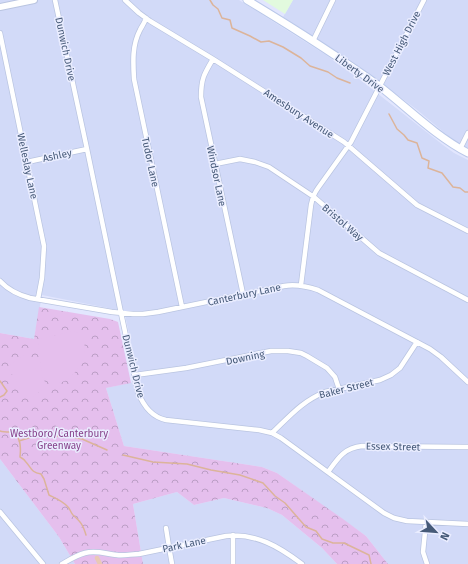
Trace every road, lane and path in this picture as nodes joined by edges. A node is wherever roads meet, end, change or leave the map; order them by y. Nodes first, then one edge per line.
1 (34, 0) edge
2 (55, 0) edge
3 (125, 0) edge
4 (247, 0) edge
5 (333, 0) edge
6 (424, 0) edge
7 (0, 7) edge
8 (146, 18) junction
9 (0, 33) edge
10 (313, 41) junction
11 (213, 59) junction
12 (379, 87) junction
13 (468, 133) edge
14 (349, 146) junction
15 (88, 149) junction
16 (460, 149) junction
17 (468, 153) edge
18 (27, 162) junction
19 (215, 164) junction
20 (314, 197) junction
21 (468, 231) edge
22 (0, 281) edge
23 (301, 285) junction
24 (243, 294) junction
25 (38, 299) junction
26 (468, 300) edge
27 (182, 307) junction
28 (121, 313) junction
29 (417, 342) junction
30 (135, 375) junction
31 (468, 382) edge
32 (339, 389) junction
33 (272, 433) junction
34 (468, 447) edge
35 (328, 472) junction
36 (0, 512) edge
37 (426, 522) junction
38 (468, 524) edge
39 (166, 528) dead end
40 (233, 535) junction
41 (169, 547) junction
42 (43, 564) edge
43 (62, 564) edge
44 (172, 564) edge
45 (233, 564) edge
46 (302, 564) edge
47 (427, 564) edge

1 - 7 street
2 - 15 street, Dunwich Drive
3 - 8 street, Amesbury Avenue
4 - 10 main road, Liberty Drive
5 - 10 street
6 - 12 street, West High Drive
8 - 11 street, Amesbury Avenue
8 - 27 street, Tudor Lane
9 - 18 street, Welleslay Lane
10 - 12 main road, Liberty Drive
11 - 14 street, Amesbury Avenue
11 - 19 street, Windsor Lane
12 - 14 street, West High Drive
12 - 16 main road, Liberty Drive
13 - 16 street
14 - 20 street, West High Drive
14 - 21 street, Amesbury Avenue
15 - 18 street, Ashley
15 - 28 street, Dunwich Drive
16 - 17 main road, Liberty Drive
18 - 25 street, Welleslay Lane
19 - 20 street, Bristol Way
19 - 24 street, Windsor Lane
20 - 23 street, West High Drive
20 - 26 street, Bristol Way
22 - 25 street, Canterbury Lane
23 - 24 street, Canterbury Lane
23 - 29 street, Canterbury Lane
24 - 27 street, Canterbury Lane
25 - 28 street, Canterbury Lane
27 - 28 street, Canterbury Lane
28 - 30 street, Dunwich Drive
29 - 31 street, Canterbury Lane
29 - 32 street, Baker Street
30 - 32 street, Downing
30 - 33 street, Dunwich Drive
32 - 33 street, Baker Street
33 - 35 street, Dunwich Drive
34 - 35 street, Essex Street
35 - 37 street, Dunwich Drive
36 - 42 street
37 - 38 street, Dunwich Drive
37 - 47 street
39 - 41 street
40 - 41 street, Park Lane
40 - 45 street
40 - 46 street, Park Lane
41 - 43 street, Park Lane
41 - 44 street

